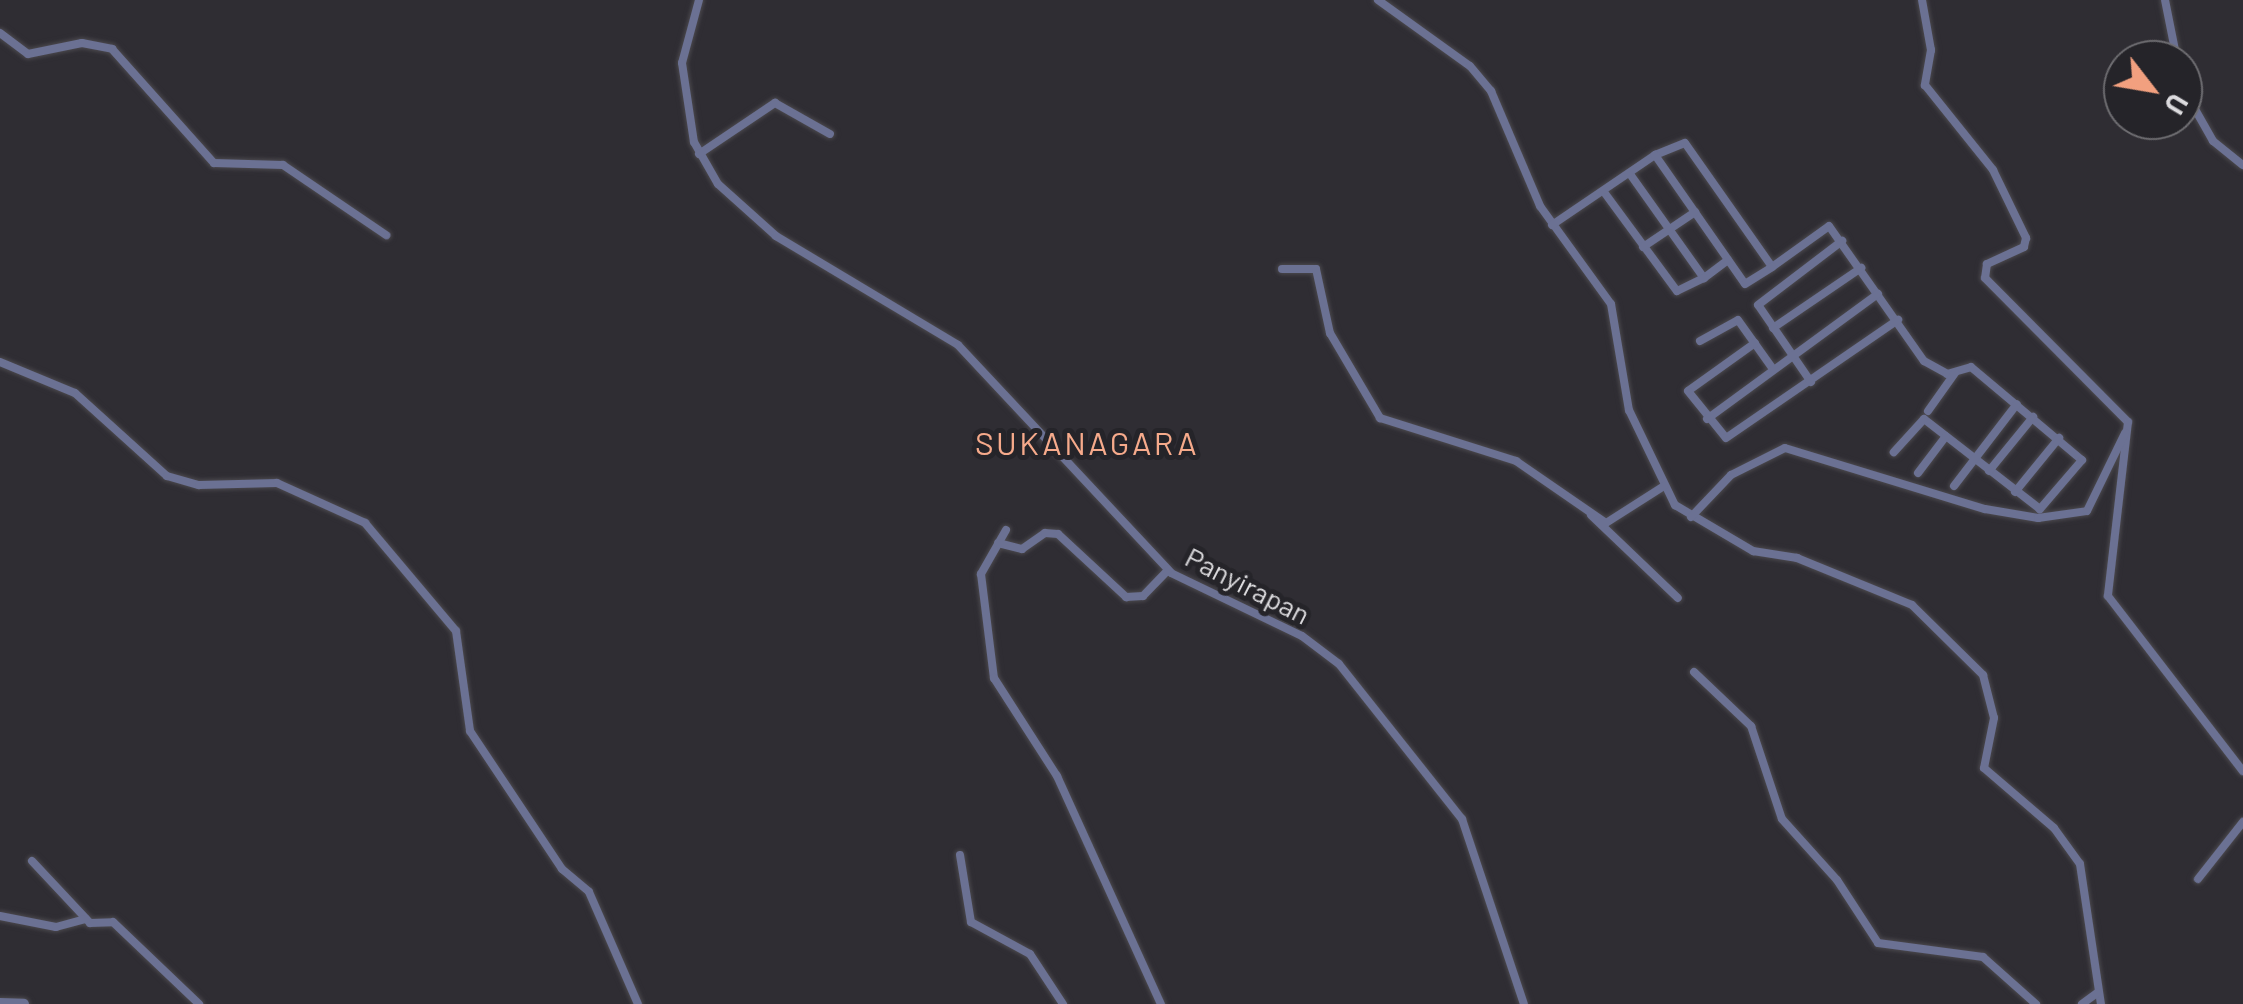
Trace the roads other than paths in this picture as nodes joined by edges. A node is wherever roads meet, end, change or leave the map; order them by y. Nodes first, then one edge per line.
1 (699, 0) edge
2 (1378, 0) edge
3 (1922, 0) edge
4 (2165, 0) edge
5 (0, 33) edge
6 (2173, 40) edge
7 (2203, 122) edge
8 (830, 134) dead end
9 (699, 154) junction
10 (1656, 156) junction
11 (2243, 165) edge
12 (1630, 174) junction
13 (1604, 192) junction
14 (1695, 212) junction
15 (1552, 225) junction
16 (1669, 230) junction
17 (386, 235) dead end
18 (1842, 241) junction
19 (1643, 247) junction
20 (1728, 260) junction
21 (1772, 267) junction
22 (1282, 268) dead end
23 (1861, 268) junction
24 (1704, 278) junction
25 (1878, 294) junction
26 (1898, 320) junction
27 (1773, 328) junction
28 (1700, 341) dead end
29 (1754, 343) junction
30 (1792, 355) junction
31 (0, 362) edge
32 (1773, 369) junction
33 (1955, 373) junction
34 (1811, 382) junction
35 (2017, 404) junction
36 (1928, 411) dead end
37 (2033, 417) junction
38 (1706, 419) junction
39 (2127, 431) junction
40 (1946, 436) junction
41 (2059, 438) junction
42 (1894, 452) dead end
43 (1975, 459) junction
44 (1989, 471) junction
45 (1918, 474) dead end
46 (1664, 486) junction
47 (1954, 486) dead end
48 (2015, 492) junction
49 (1591, 515) junction
50 (1692, 517) junction
51 (1006, 530) dead end
52 (998, 543) junction
53 (1168, 570) junction
54 (1678, 598) dead end
55 (1694, 672) dead end
56 (2243, 771) edge
57 (2243, 822) edge
58 (960, 855) dead end
59 (32, 862) dead end
60 (2198, 879) dead end
61 (0, 916) edge
62 (86, 919) junction
63 (2098, 993) junction
64 (0, 1003) edge
65 (24, 1004) edge
66 (200, 1004) edge
67 (638, 1004) edge
68 (1063, 1004) edge
69 (1162, 1004) edge
70 (1524, 1004) edge
71 (2036, 1004) edge
72 (2082, 1004) edge
73 (2101, 1004) edge

1 - 9 street, Panyirapan
2 - 15 street
3 - 39 street
4 - 6 street
5 - 17 street
7 - 11 street
8 - 9 street
9 - 53 street, Panyirapan
10 - 12 street
10 - 14 street
10 - 21 street
12 - 13 street
12 - 16 street
13 - 15 street
13 - 19 street
14 - 16 street
14 - 20 street
15 - 46 street
16 - 19 street
16 - 24 street
18 - 21 street
18 - 23 street
18 - 27 street
19 - 24 street
20 - 21 street
20 - 24 street
22 - 49 street
23 - 25 street
23 - 27 street
25 - 26 street
25 - 30 street
26 - 33 street
26 - 34 street
27 - 30 street
28 - 29 street
29 - 32 street
29 - 38 street
30 - 32 street
30 - 34 street
31 - 67 street
32 - 38 street
33 - 35 street
33 - 36 street
34 - 38 street
35 - 37 street
35 - 43 street
37 - 41 street
37 - 44 street
39 - 50 street
39 - 56 street
40 - 42 street
40 - 43 street
40 - 45 street
41 - 48 street
41 - 48 street
43 - 44 street
43 - 47 street
44 - 48 street
46 - 49 street
46 - 50 street
49 - 54 street
50 - 63 street
51 - 52 street
52 - 53 street
52 - 69 street
53 - 70 street, Panyirapan
55 - 71 street
57 - 60 street
58 - 68 street
59 - 62 street
61 - 62 street
62 - 66 street
63 - 72 street
63 - 73 street
64 - 65 street

